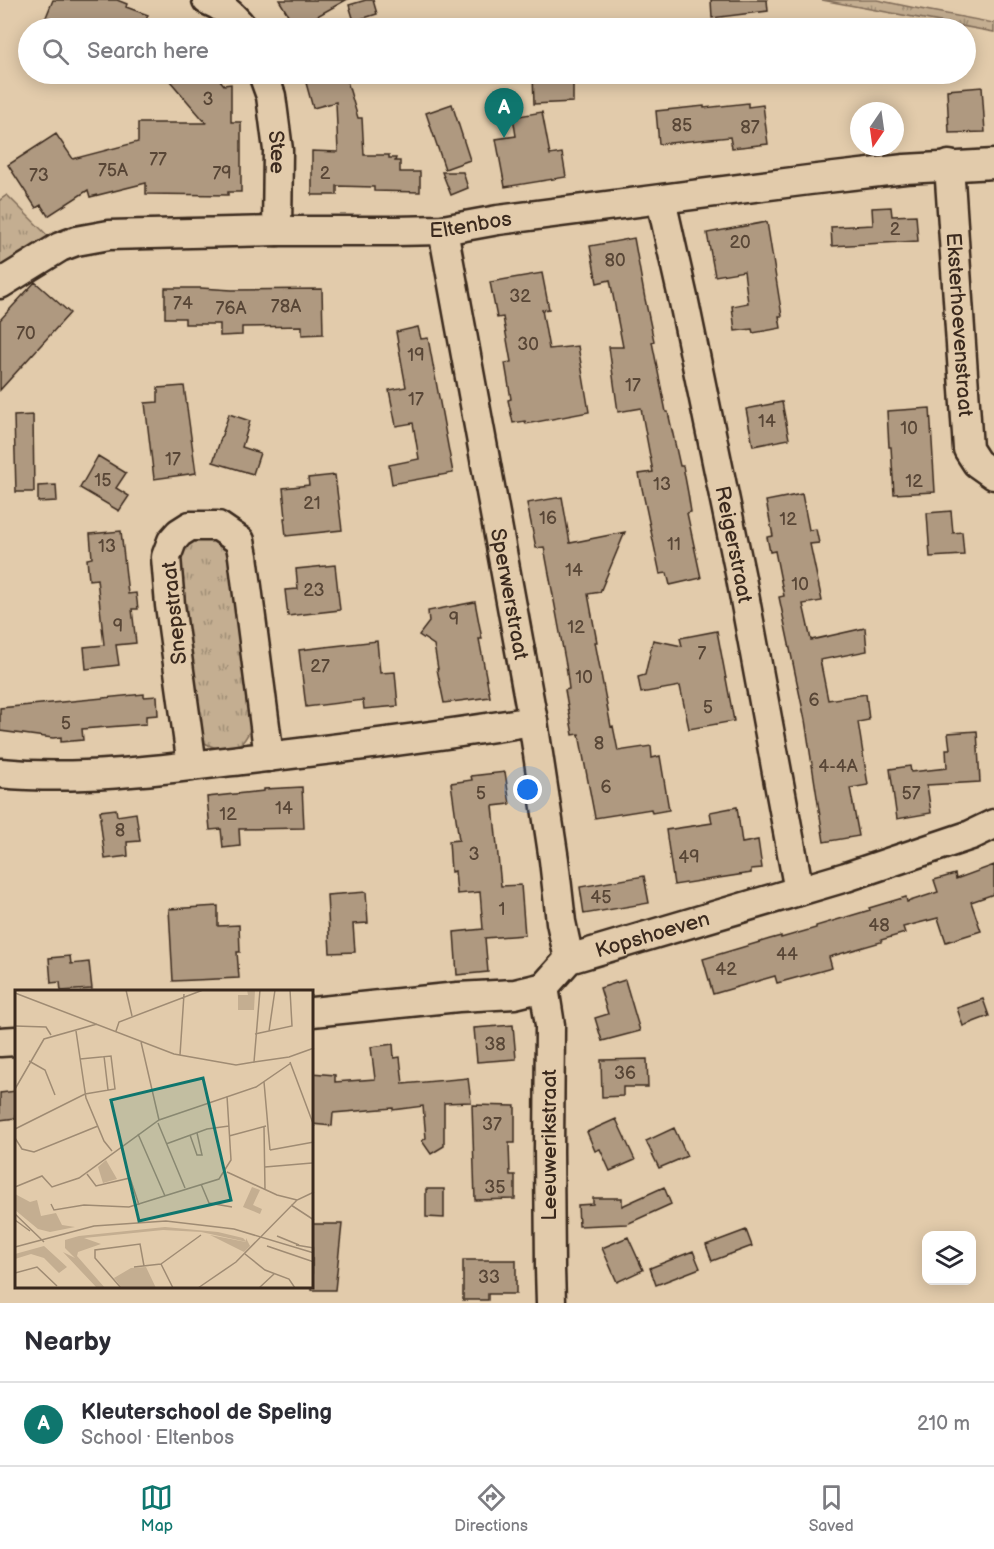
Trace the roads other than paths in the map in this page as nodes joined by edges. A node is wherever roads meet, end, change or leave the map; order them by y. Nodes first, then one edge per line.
1 (207, 0) edge
2 (235, 18) edge
3 (267, 84) edge
4 (994, 164) edge
5 (949, 165) junction
6 (661, 200) junction
7 (443, 230) junction
8 (277, 231) junction
9 (0, 284) edge
10 (994, 475) edge
11 (533, 721) junction
12 (268, 757) junction
13 (192, 766) junction
14 (0, 773) edge
15 (994, 824) edge
16 (799, 891) junction
17 (569, 959) junction
18 (544, 987) junction
19 (314, 1012) edge
20 (15, 1041) edge
21 (0, 1042) edge
22 (551, 1303) edge

1 - 2 street
3 - 8 street, Stee
4 - 5 street, Eltenbos
5 - 6 street, Eltenbos
5 - 10 street, Eksterhoevenstraat
6 - 7 street, Eltenbos
6 - 16 street, Reigerstraat
7 - 8 street, Eltenbos
7 - 11 street, Sperwerstraat
8 - 9 street, Eltenbos
11 - 12 street
11 - 17 street, Sperwerstraat
12 - 13 street
12 - 13 street, Snepstraat
13 - 14 street
15 - 16 street, Kopshoeven
16 - 17 street, Kopshoeven
17 - 18 street, Kopshoeven
18 - 19 street
18 - 22 street, Leeuwerikstraat
20 - 21 street

